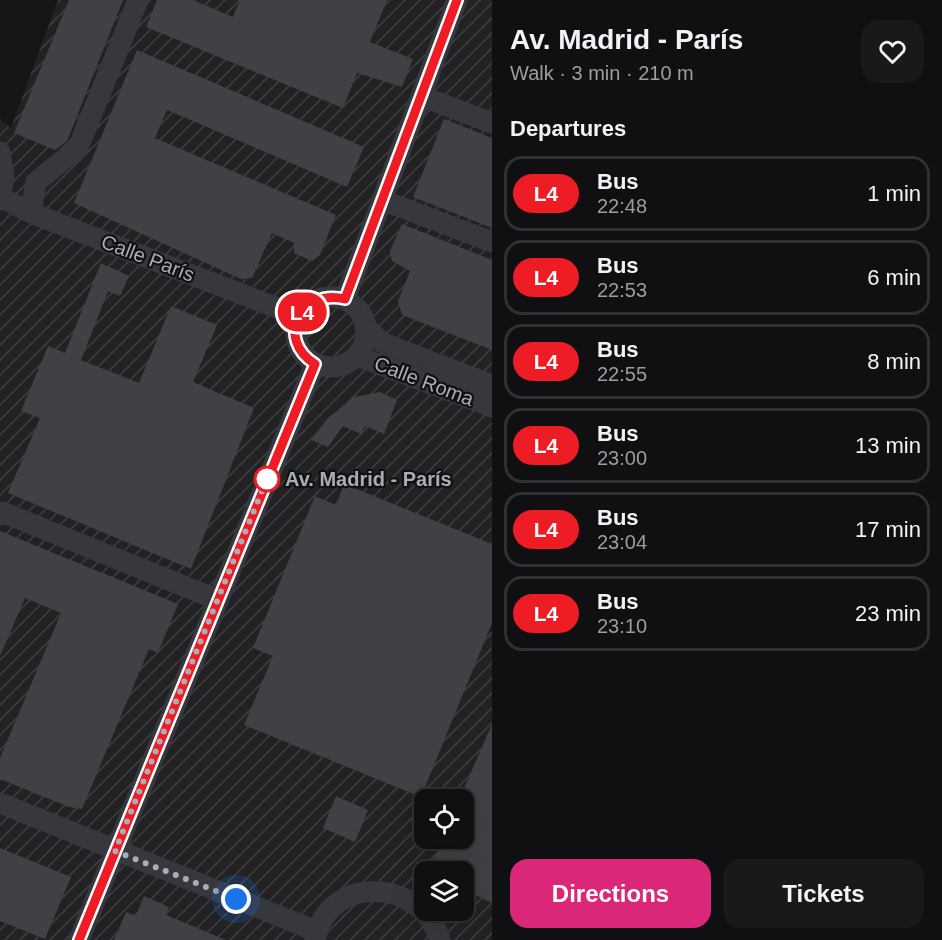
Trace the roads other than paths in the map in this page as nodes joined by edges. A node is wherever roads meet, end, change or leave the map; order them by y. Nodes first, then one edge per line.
1 (138, 0) edge
2 (457, 0) edge
3 (421, 96) junction
4 (492, 123) edge
5 (0, 152) edge
6 (0, 197) edge
7 (382, 200) junction
8 (31, 213) junction
9 (492, 242) edge
10 (345, 299) junction
11 (298, 316) junction
12 (365, 327) junction
13 (357, 356) junction
14 (315, 364) junction
15 (492, 385) edge
16 (492, 407) edge
17 (0, 515) edge
18 (218, 600) junction
19 (0, 802) edge
20 (115, 851) junction
21 (316, 935) edge
22 (79, 940) edge
23 (440, 940) edge

1 - 8 street
2 - 3 street
3 - 4 street
3 - 7 street
5 - 6 street
6 - 8 street, Calle París
7 - 9 street
7 - 10 street
8 - 11 street, Calle París
10 - 11 street
10 - 12 street
11 - 14 street
12 - 13 street
12 - 15 street, Calle Roma
13 - 14 street
13 - 16 street, Calle Roma
14 - 18 street
17 - 18 street
18 - 20 street
19 - 20 street
20 - 21 street
20 - 22 street
21 - 23 street

